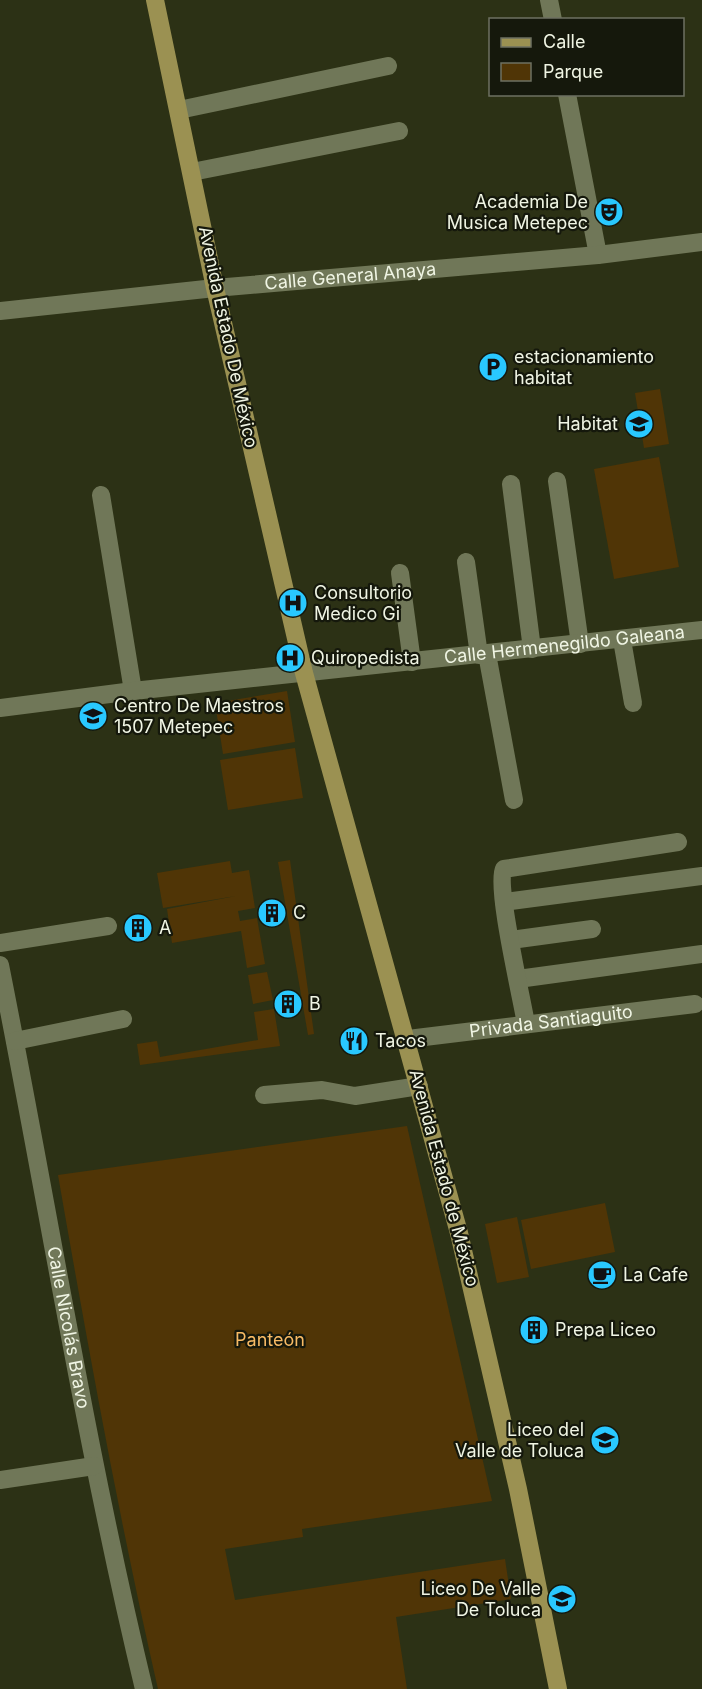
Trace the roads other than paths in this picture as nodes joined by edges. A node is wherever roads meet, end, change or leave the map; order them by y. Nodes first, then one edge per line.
1 (155, 0) edge
2 (549, 0) edge
3 (553, 18) edge
4 (388, 66) dead end
5 (567, 96) edge
6 (179, 110) junction
7 (399, 131) dead end
8 (192, 172) junction
9 (702, 242) edge
10 (598, 255) junction
11 (215, 288) junction
12 (0, 311) edge
13 (557, 481) dead end
14 (511, 484) dead end
15 (101, 495) dead end
16 (466, 562) dead end
17 (400, 573) dead end
18 (702, 630) edge
19 (622, 640) junction
20 (580, 644) junction
21 (532, 649) junction
22 (483, 654) junction
23 (412, 662) junction
24 (304, 673) junction
25 (133, 691) junction
26 (633, 703) dead end
27 (0, 708) edge
28 (514, 800) dead end
29 (678, 842) dead end
30 (702, 876) edge
31 (504, 902) junction
32 (108, 926) dead end
33 (592, 929) dead end
34 (511, 940) junction
35 (0, 943) edge
36 (702, 954) edge
37 (0, 964) edge
38 (518, 979) junction
39 (695, 1004) dead end
40 (123, 1019) dead end
41 (526, 1024) junction
42 (408, 1039) junction
43 (15, 1041) junction
44 (419, 1086) junction
45 (264, 1095) dead end
46 (94, 1466) junction
47 (0, 1480) edge
48 (144, 1689) edge
49 (558, 1689) edge

1 - 6 main road, Avenida Estado De México
2 - 3 street
4 - 6 street
5 - 10 street
6 - 8 main road, Avenida Estado De México
7 - 8 street
8 - 11 main road, Avenida Estado De México
9 - 10 street, Calle General Anaya
10 - 11 street, Calle General Anaya
11 - 12 street, Calle General Anaya
11 - 24 main road, Avenida Estado De México
13 - 20 street
14 - 21 street
15 - 25 street
16 - 22 street
17 - 23 street
18 - 19 street, Calle Hermenegildo Galeana
19 - 20 street, Calle Hermenegildo Galeana
19 - 26 street
20 - 21 street, Calle Hermenegildo Galeana
21 - 22 street, Calle Hermenegildo Galeana
22 - 23 street, Calle Hermenegildo Galeana
22 - 28 street
23 - 24 street, Calle Hermenegildo Galeana
24 - 25 street, Calle Hermenegildo Galeana
24 - 42 main road, Avenida Estado de México
25 - 27 street, Calle Hermenegildo Galeana
29 - 31 street
30 - 31 street
31 - 34 street
32 - 35 street
33 - 34 street
34 - 38 street
36 - 38 street
37 - 43 street, Calle Nicolás Bravo
38 - 41 street
39 - 41 street, Privada Santiaguito
40 - 43 street
41 - 42 street, Privada Santiaguito
42 - 44 main road, Avenida Estado de México
43 - 46 street, Calle Nicolás Bravo
44 - 45 street
44 - 49 main road, Avenida Estado de México
46 - 47 street
46 - 48 street, Calle Nicolás Bravo

